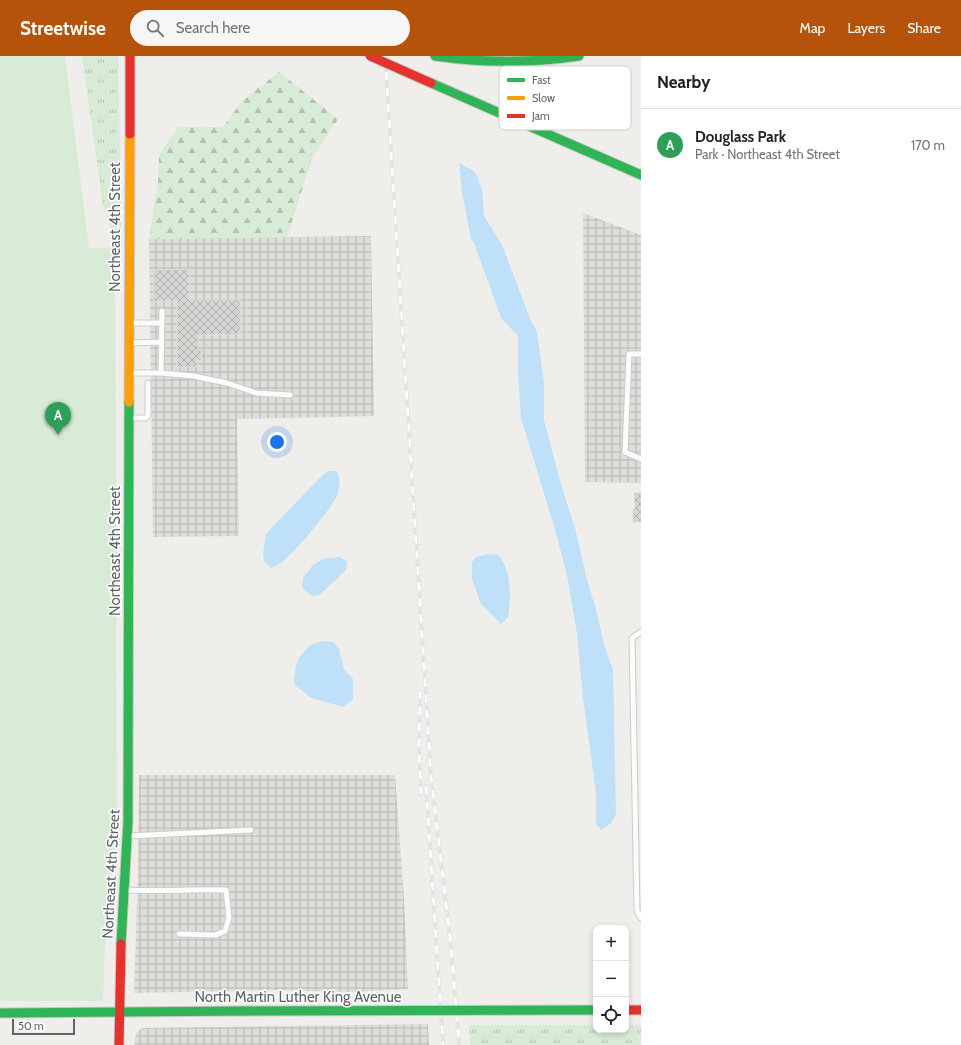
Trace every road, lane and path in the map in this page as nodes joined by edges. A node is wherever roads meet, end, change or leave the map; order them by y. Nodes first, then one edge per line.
1 (130, 56) edge
2 (370, 56) edge
3 (435, 56) edge
4 (579, 56) edge
5 (499, 113) edge
6 (537, 130) edge
7 (641, 176) edge
8 (162, 311) dead end
9 (129, 323) junction
10 (162, 323) junction
11 (162, 342) junction
12 (129, 343) junction
13 (641, 354) edge
14 (129, 373) junction
15 (161, 373) junction
16 (148, 383) dead end
17 (290, 395) dead end
18 (129, 418) junction
19 (641, 459) edge
20 (641, 632) edge
21 (251, 830) dead end
22 (128, 836) junction
23 (124, 890) junction
24 (641, 918) edge
25 (179, 934) dead end
26 (593, 1010) edge
27 (629, 1010) edge
28 (641, 1010) edge
29 (119, 1012) junction
30 (0, 1013) edge
31 (119, 1045) edge

1 - 9 main road, Northeast 4th Street
2 - 5 main road, bridge
3 - 4 main road
6 - 7 main road, bridge
8 - 10 lane
9 - 10 lane
9 - 12 main road, Northeast 4th Street
10 - 11 lane
11 - 12 lane
11 - 15 lane
12 - 14 main road, Northeast 4th Street
13 - 19 lane
14 - 15 lane
14 - 18 main road, Northeast 4th Street
15 - 17 lane
16 - 18 lane
18 - 22 main road, Northeast 4th Street
20 - 24 lane
21 - 22 lane
22 - 23 main road, Northeast 4th Street
23 - 25 lane
23 - 29 main road, Northeast 4th Street
26 - 29 main road, North Martin Luther King Avenue, bridge
27 - 28 main road
29 - 30 main road, North Martin Luther King Avenue
29 - 31 main road, Northeast 4th Street

